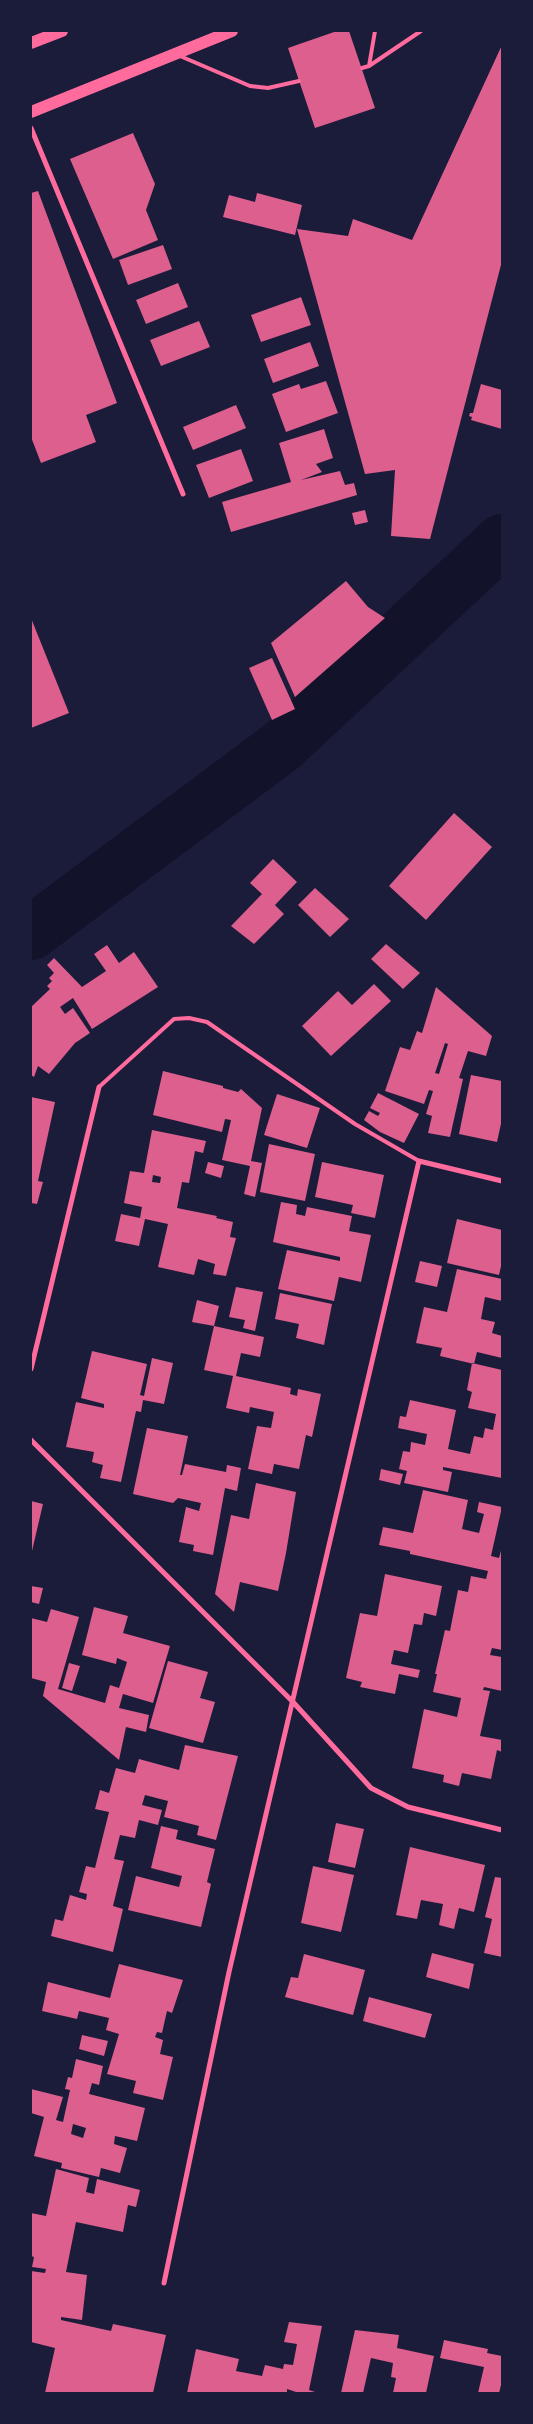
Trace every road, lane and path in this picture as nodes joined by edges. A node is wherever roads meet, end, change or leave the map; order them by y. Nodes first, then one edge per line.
1 (62, 31) edge
2 (232, 31) edge
3 (375, 31) edge
4 (421, 31) edge
5 (31, 43) edge
6 (176, 54) junction
7 (370, 66) junction
8 (362, 68) dead end
9 (299, 81) dead end
10 (31, 112) edge
11 (31, 128) edge
12 (183, 494) dead end
13 (99, 1087) joint
14 (419, 1161) junction
15 (502, 1181) edge
16 (31, 1369) edge
17 (31, 1440) edge
18 (292, 1702) junction
19 (502, 1830) edge
20 (164, 2283) dead end

1 - 5 main road
2 - 6 main road
3 - 7 lane
4 - 7 lane
6 - 9 lane
6 - 10 main road
7 - 8 lane
11 - 12 street
13 - 14 lane
13 - 16 street
14 - 15 street
14 - 18 street
17 - 18 street
18 - 19 street
18 - 20 street

